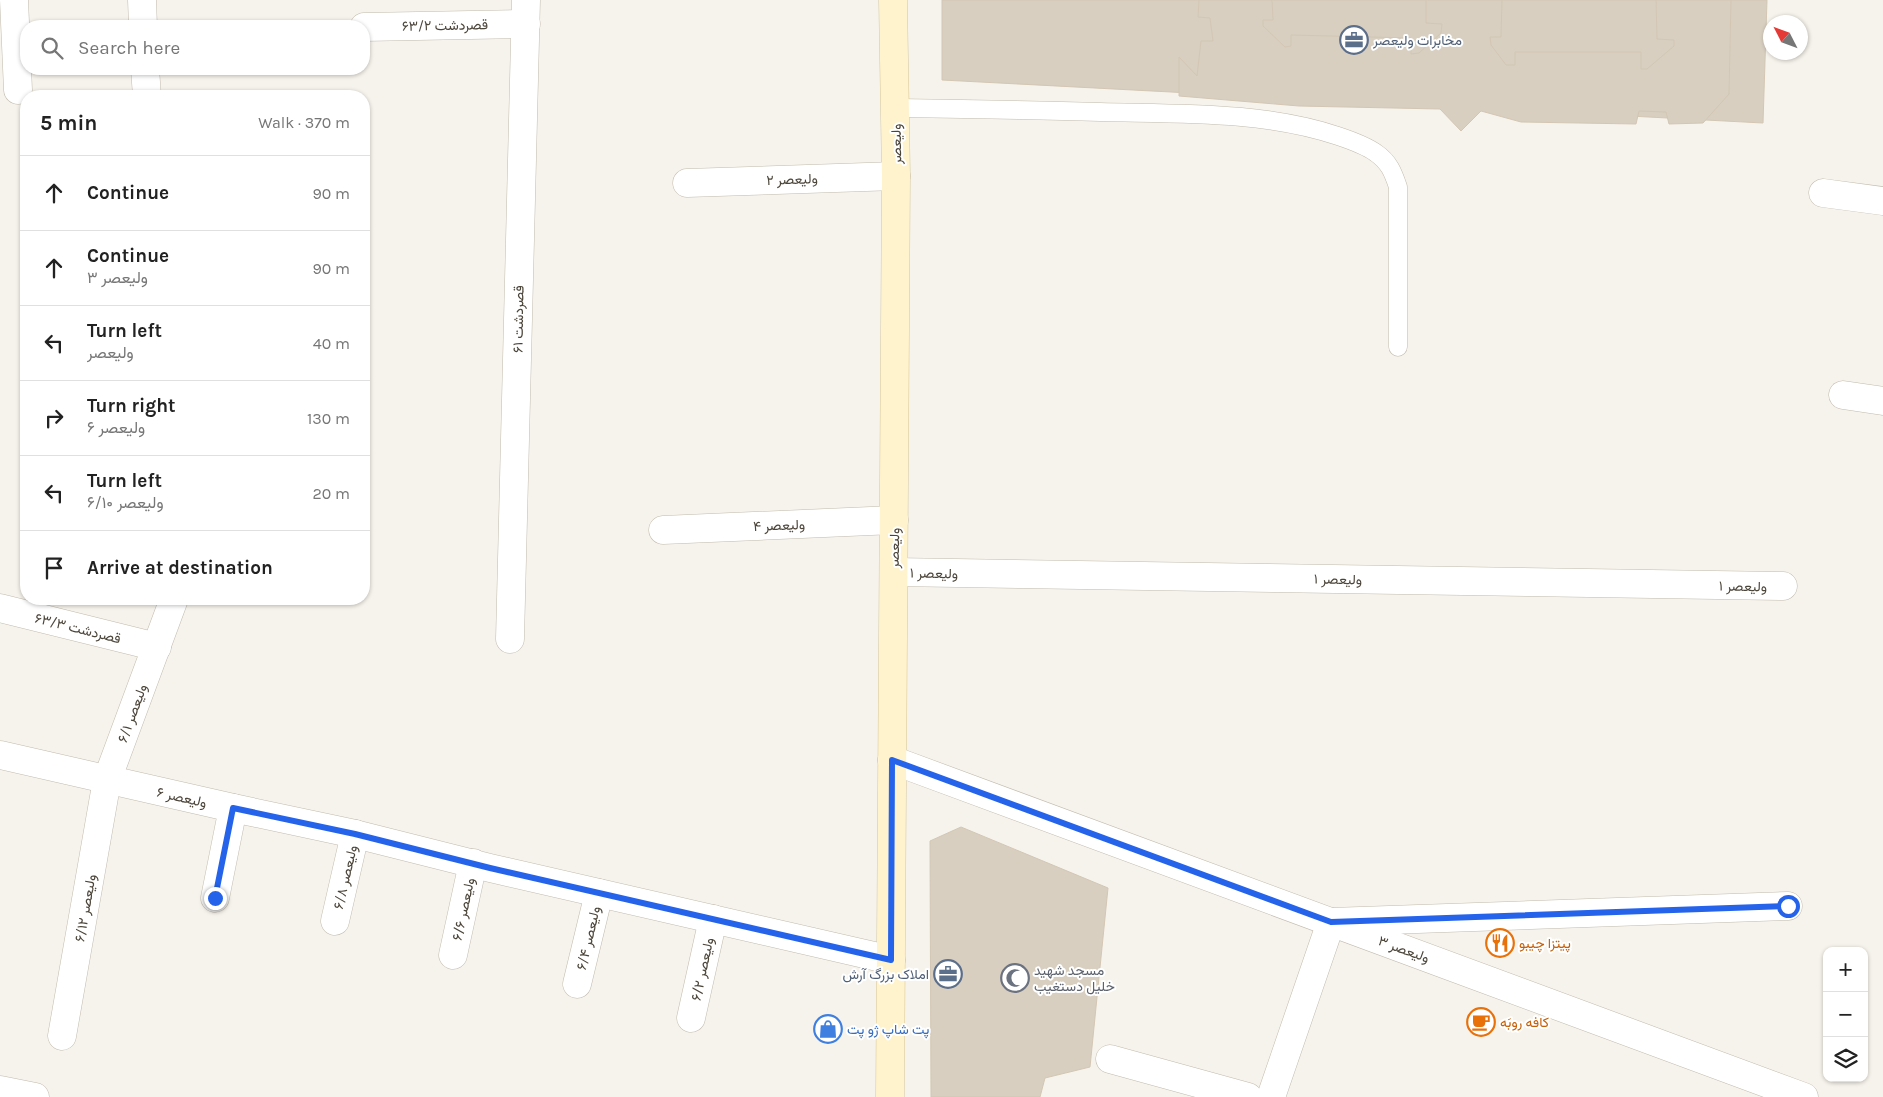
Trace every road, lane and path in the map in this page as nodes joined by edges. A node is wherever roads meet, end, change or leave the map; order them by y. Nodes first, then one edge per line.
1 (14, 0) edge
2 (142, 0) edge
3 (893, 0) edge
4 (526, 12) edge
5 (143, 20) edge
6 (370, 26) edge
7 (145, 75) edge
8 (18, 90) dead end
9 (147, 90) edge
10 (895, 108) junction
11 (896, 176) junction
12 (688, 183) dead end
13 (1823, 193) dead end
14 (1883, 201) edge
15 (1398, 347) dead end
16 (1843, 395) dead end
17 (1883, 401) edge
18 (894, 520) junction
19 (663, 530) dead end
20 (894, 572) junction
21 (1783, 586) dead end
22 (172, 605) edge
23 (0, 608) edge
24 (510, 639) dead end
25 (157, 646) junction
26 (0, 755) edge
27 (892, 760) junction
28 (107, 780) junction
29 (233, 808) junction
30 (355, 834) junction
31 (473, 863) junction
32 (599, 893) junction
33 (215, 898) dead end
34 (1788, 906) dead end
35 (713, 919) junction
36 (335, 921) dead end
37 (1331, 922) junction
38 (453, 955) dead end
39 (891, 960) junction
40 (577, 984) dead end
41 (691, 1018) dead end
42 (62, 1036) dead end
43 (1110, 1060) dead end
44 (0, 1090) edge
45 (35, 1097) edge
46 (890, 1097) edge
47 (1248, 1097) edge
48 (1271, 1097) edge
49 (1804, 1097) edge

1 - 8 street
2 - 5 street
3 - 10 main road, ولیعصر
4 - 6 street, ۶۳/۲ قصردشت
4 - 24 street, ۶۱ قصردشت
7 - 9 street
10 - 11 main road, ولیعصر
10 - 15 lane
11 - 12 street, ۲ ولیعصر
11 - 18 main road, ولیعصر
13 - 14 street
16 - 17 street
18 - 19 street, ۴ ولیعصر
18 - 20 main road, ولیعصر
20 - 21 street, ۱ ولیعصر
20 - 27 main road, ولیعصر
22 - 25 street, ۶/۱ ولیعصر
23 - 25 street, ۶۳/۳ قصردشت
25 - 28 street, ۶/۱ ولیعصر
26 - 28 street, ۶ ولیعصر
27 - 37 street, ۳ ولیعصر
27 - 39 main road, ولیعصر
28 - 29 street, ۶ ولیعصر
28 - 42 street, ۶/۱۲ ولیعصر
29 - 30 street, ۶ ولیعصر
29 - 33 street
30 - 31 street, ۶ ولیعصر
30 - 36 street, ۶/۸ ولیعصر
31 - 32 street, ۶ ولیعصر
31 - 38 street, ۶/۶ ولیعصر
32 - 35 street, ۶ ولیعصر
32 - 40 street, ۶/۴ ولیعصر
34 - 37 street
35 - 39 street, ۶ ولیعصر
35 - 41 street, ۶/۲ ولیعصر
37 - 48 street
37 - 49 street, ۳ ولیعصر
39 - 46 main road, ولیعصر
43 - 47 street
44 - 45 street

